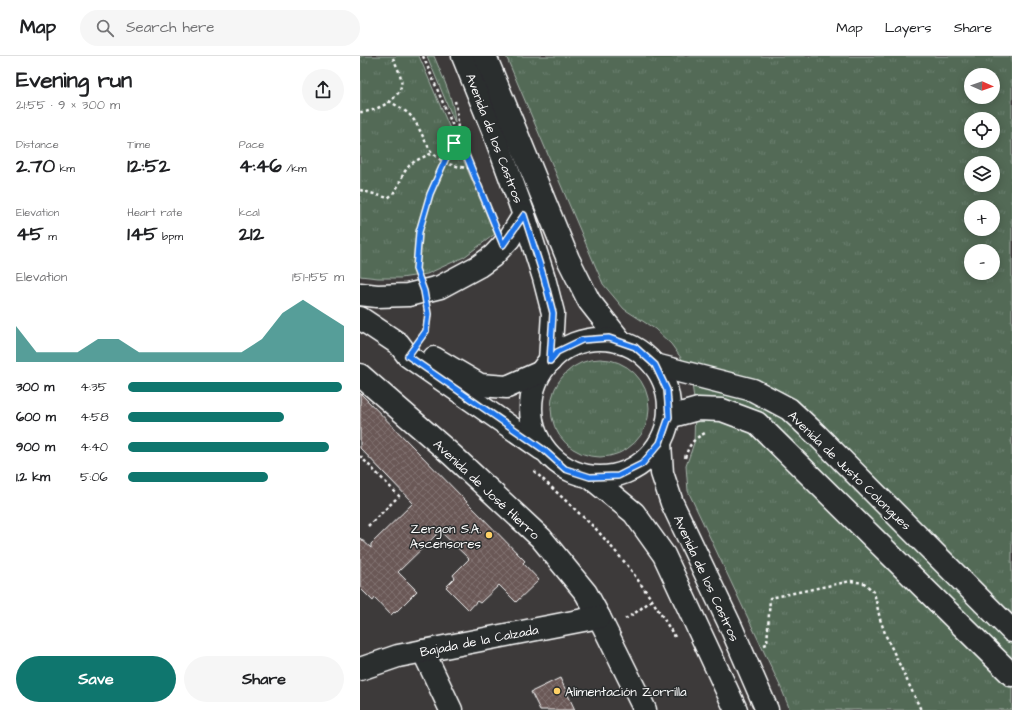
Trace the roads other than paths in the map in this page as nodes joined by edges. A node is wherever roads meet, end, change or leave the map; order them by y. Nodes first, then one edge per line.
1 (463, 56) edge
2 (485, 56) edge
3 (524, 215) junction
4 (360, 294) edge
5 (360, 318) edge
6 (622, 343) junction
7 (407, 345) junction
8 (655, 365) junction
9 (545, 367) junction
10 (360, 375) edge
11 (669, 417) junction
12 (660, 443) junction
13 (544, 450) junction
14 (590, 477) junction
15 (600, 617) junction
16 (1012, 631) edge
17 (422, 651) junction
18 (360, 669) edge
19 (1012, 675) edge
20 (451, 710) edge
21 (645, 710) edge
22 (736, 710) edge
23 (767, 710) edge

1 - 3 main road, Avenida de los Castros
2 - 6 main road, Avenida de los Castros
3 - 4 main road
3 - 9 main road, Avenida de los Castros
5 - 7 main road
6 - 8 main road
6 - 9 main road
7 - 9 main road
7 - 13 main road
8 - 11 main road
8 - 16 main road, Avenida de Justo Colongues
9 - 13 main road
10 - 15 main road, Avenida de José Hierro
11 - 12 main road
11 - 19 main road
12 - 14 main road
12 - 23 main road, Avenida de los Castros
13 - 14 main road
14 - 22 main road
15 - 17 main road, Bajada de la Calzada
15 - 21 main road
17 - 18 main road, Bajada de la Calzada
17 - 20 main road

